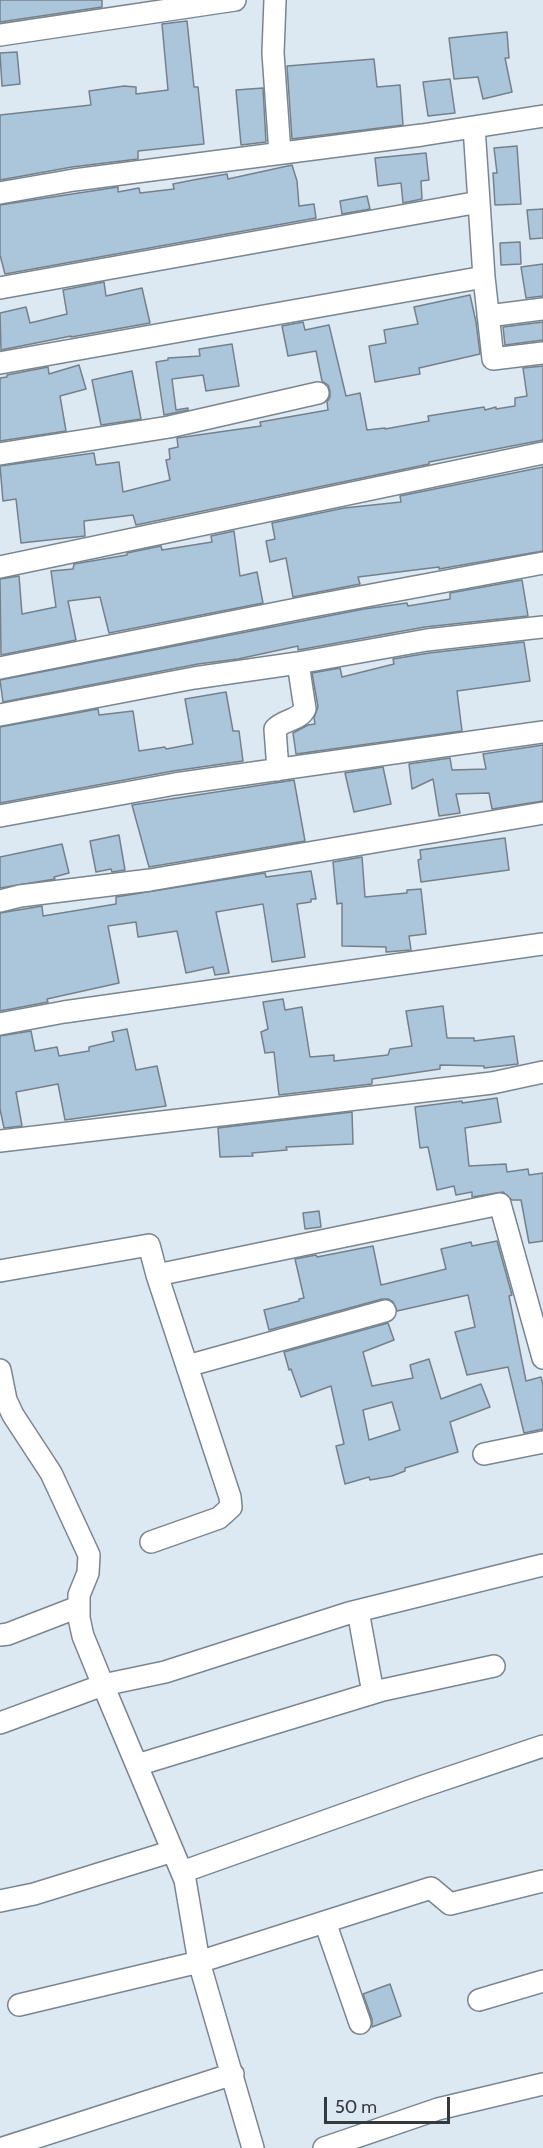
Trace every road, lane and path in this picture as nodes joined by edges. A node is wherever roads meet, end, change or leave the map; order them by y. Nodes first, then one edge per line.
1 (235, 0) edge
2 (275, 0) edge
3 (0, 35) edge
4 (543, 116) edge
5 (474, 127) junction
6 (280, 153) junction
7 (0, 193) edge
8 (479, 202) junction
9 (484, 277) junction
10 (0, 288) edge
11 (543, 309) edge
12 (488, 316) junction
13 (543, 353) edge
14 (0, 363) edge
15 (318, 393) dead end
16 (543, 453) edge
17 (0, 454) edge
18 (543, 563) edge
19 (0, 567) edge
20 (543, 627) edge
21 (298, 663) junction
22 (0, 668) edge
23 (0, 715) edge
24 (543, 732) edge
25 (278, 770) junction
26 (543, 813) edge
27 (0, 816) edge
28 (0, 901) edge
29 (543, 944) edge
30 (0, 1024) edge
31 (543, 1072) edge
32 (0, 1141) edge
33 (0, 1271) edge
34 (157, 1275) junction
35 (385, 1311) dead end
36 (542, 1352) edge
37 (187, 1366) junction
38 (0, 1370) edge
39 (543, 1442) edge
40 (484, 1454) dead end
41 (151, 1542) dead end
42 (543, 1565) edge
43 (78, 1607) junction
44 (358, 1611) junction
45 (0, 1635) edge
46 (494, 1666) dead end
47 (103, 1685) junction
48 (373, 1693) junction
49 (0, 1723) edge
50 (543, 1746) edge
51 (136, 1765) junction
52 (173, 1851) junction
53 (182, 1872) junction
54 (543, 1881) edge
55 (0, 1901) edge
56 (325, 1922) junction
57 (199, 1962) junction
58 (543, 1981) edge
59 (479, 2000) dead end
60 (19, 2005) dead end
61 (360, 2023) dead end
62 (233, 2074) junction
63 (543, 2084) edge
64 (3, 2148) edge
65 (253, 2148) edge
66 (324, 2148) edge

1 - 3 street
2 - 6 street
4 - 5 street
5 - 6 street
5 - 8 street
6 - 7 street
8 - 9 street
8 - 10 street
9 - 12 street
9 - 14 street
11 - 12 street
12 - 13 street
15 - 17 street
16 - 19 street
18 - 22 street
20 - 21 street
21 - 23 street
21 - 25 street
24 - 25 street
25 - 27 street
26 - 28 street
29 - 30 street
31 - 32 street
33 - 34 street
34 - 36 street
34 - 37 street
35 - 37 street
37 - 41 street
38 - 43 street
39 - 40 street
42 - 44 street
43 - 45 street
43 - 47 street
44 - 47 street
44 - 48 street
46 - 48 street
47 - 49 street
47 - 51 street
48 - 51 street
50 - 53 street
51 - 52 street
52 - 53 street
52 - 55 street
53 - 57 street
54 - 56 street
56 - 57 street
56 - 61 street
57 - 60 street
57 - 62 street
58 - 59 street
62 - 64 street
62 - 65 street
63 - 66 street

